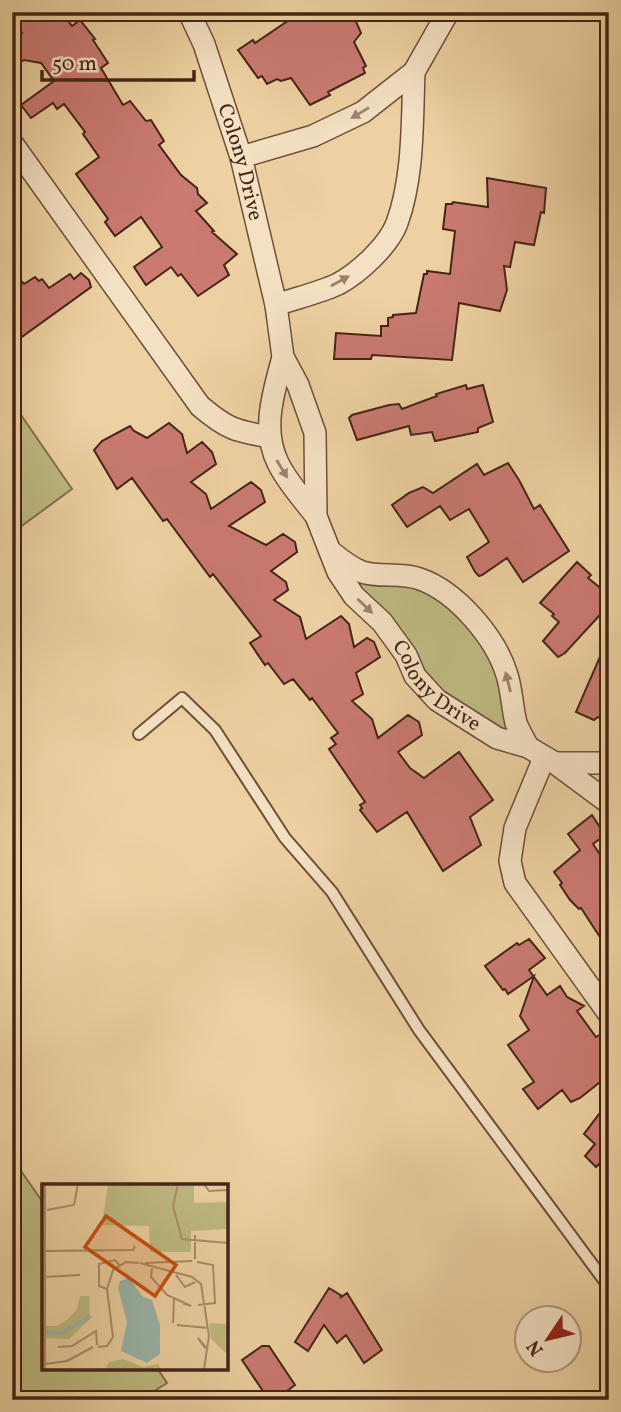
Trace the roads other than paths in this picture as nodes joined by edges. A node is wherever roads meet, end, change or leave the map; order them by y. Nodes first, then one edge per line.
1 (189, 12) edge
2 (448, 12) edge
3 (414, 72) junction
4 (12, 143) edge
5 (241, 157) junction
6 (276, 305) junction
7 (283, 357) junction
8 (270, 436) junction
9 (317, 516) junction
10 (328, 550) junction
11 (139, 734) dead end
12 (542, 756) junction
13 (609, 763) edge
14 (609, 803) edge
15 (609, 1014) edge
16 (609, 1287) edge

1 - 5 street, Colony Drive
2 - 3 street
3 -> 5 street
6 -> 3 street
4 - 8 street
5 - 6 street, Colony Drive
6 - 7 street, Colony Drive
7 - 8 street, Colony Drive
7 - 9 street, Colony Drive
8 -> 9 street, Colony Drive
9 - 10 street, Colony Drive
10 -> 12 street, Colony Drive
12 -> 10 street
11 - 16 lane
12 - 13 street
12 - 14 street, Colony Drive
12 - 15 street

